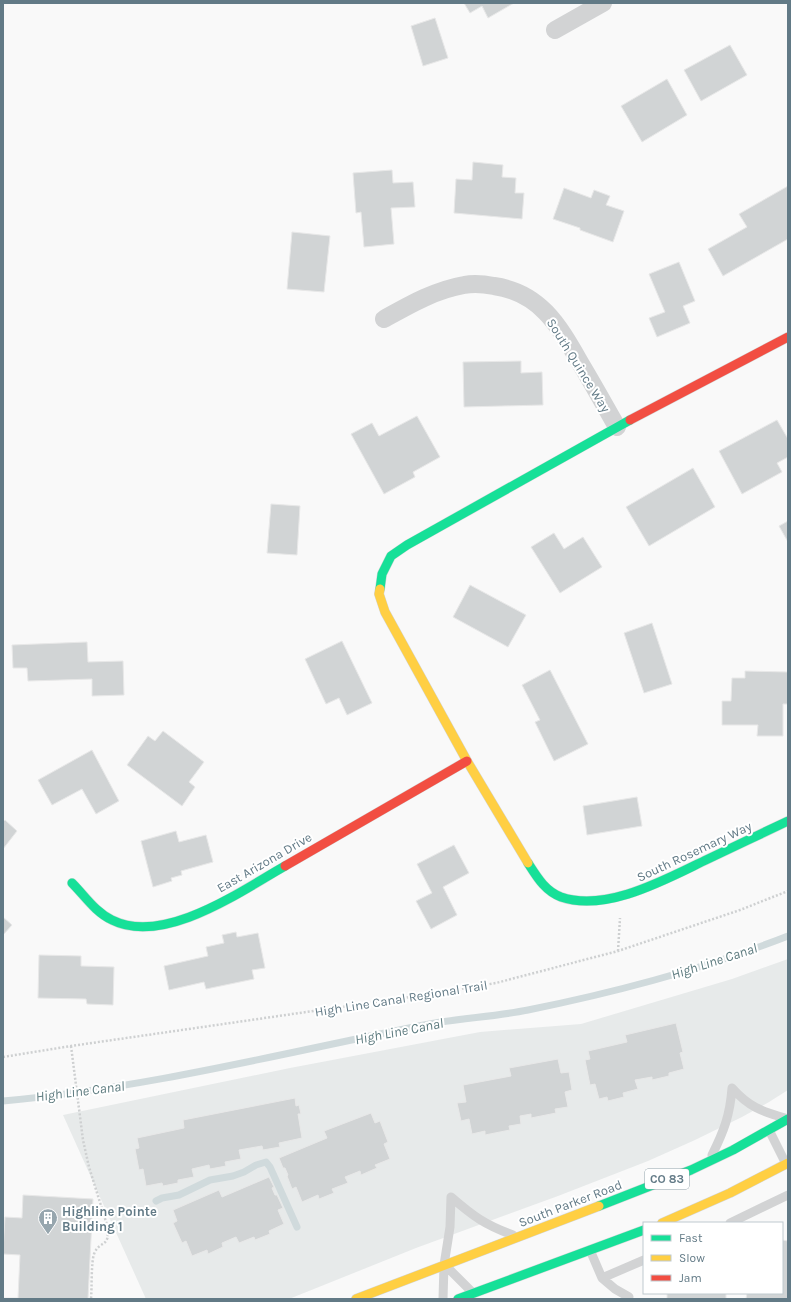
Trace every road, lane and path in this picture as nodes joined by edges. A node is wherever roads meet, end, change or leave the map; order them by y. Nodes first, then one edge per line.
1 (603, 3) edge
2 (555, 30) dead end
3 (384, 319) dead end
4 (788, 337) edge
5 (617, 427) junction
6 (468, 761) junction
7 (788, 821) edge
8 (72, 883) dead end
9 (788, 891) edge
10 (621, 896) junction
11 (618, 951) junction
12 (71, 1046) junction
13 (3, 1056) edge
14 (788, 1119) edge
15 (769, 1130) junction
16 (709, 1161) junction
17 (787, 1165) edge
18 (788, 1195) edge
19 (664, 1222) edge
20 (732, 1222) edge
21 (643, 1230) edge
22 (518, 1237) junction
23 (590, 1250) junction
24 (643, 1260) edge
25 (444, 1265) junction
26 (602, 1278) junction
27 (474, 1296) edge
28 (629, 1297) dead end
29 (91, 1299) edge
30 (356, 1299) edge
31 (443, 1299) edge
32 (458, 1299) edge

1 - 2 street
3 - 5 street, South Quince Way
4 - 5 street, South Quince Way
5 - 6 street, South Quince Way
6 - 8 street, East Arizona Drive
6 - 10 street, South Rosemary Way
7 - 10 street, South Rosemary Way
9 - 11 path, High Line Canal Regional Trail
10 - 11 path
11 - 12 path, High Line Canal Regional Trail
12 - 13 path, High Line Canal Regional Trail
12 - 29 path
14 - 15 street, South Parker Road / CO 83
14 - 16 lane
15 - 16 street, South Parker Road / CO 83
15 - 17 lane
16 - 22 street, South Parker Road / CO 83
17 - 19 street
18 - 20 lane
21 - 23 street
22 - 25 street, South Parker Road / CO 83
22 - 25 lane
23 - 26 lane
23 - 27 street
24 - 26 lane
25 - 27 lane
25 - 30 street, South Parker Road / CO 83
25 - 31 lane
26 - 28 lane
27 - 32 street

